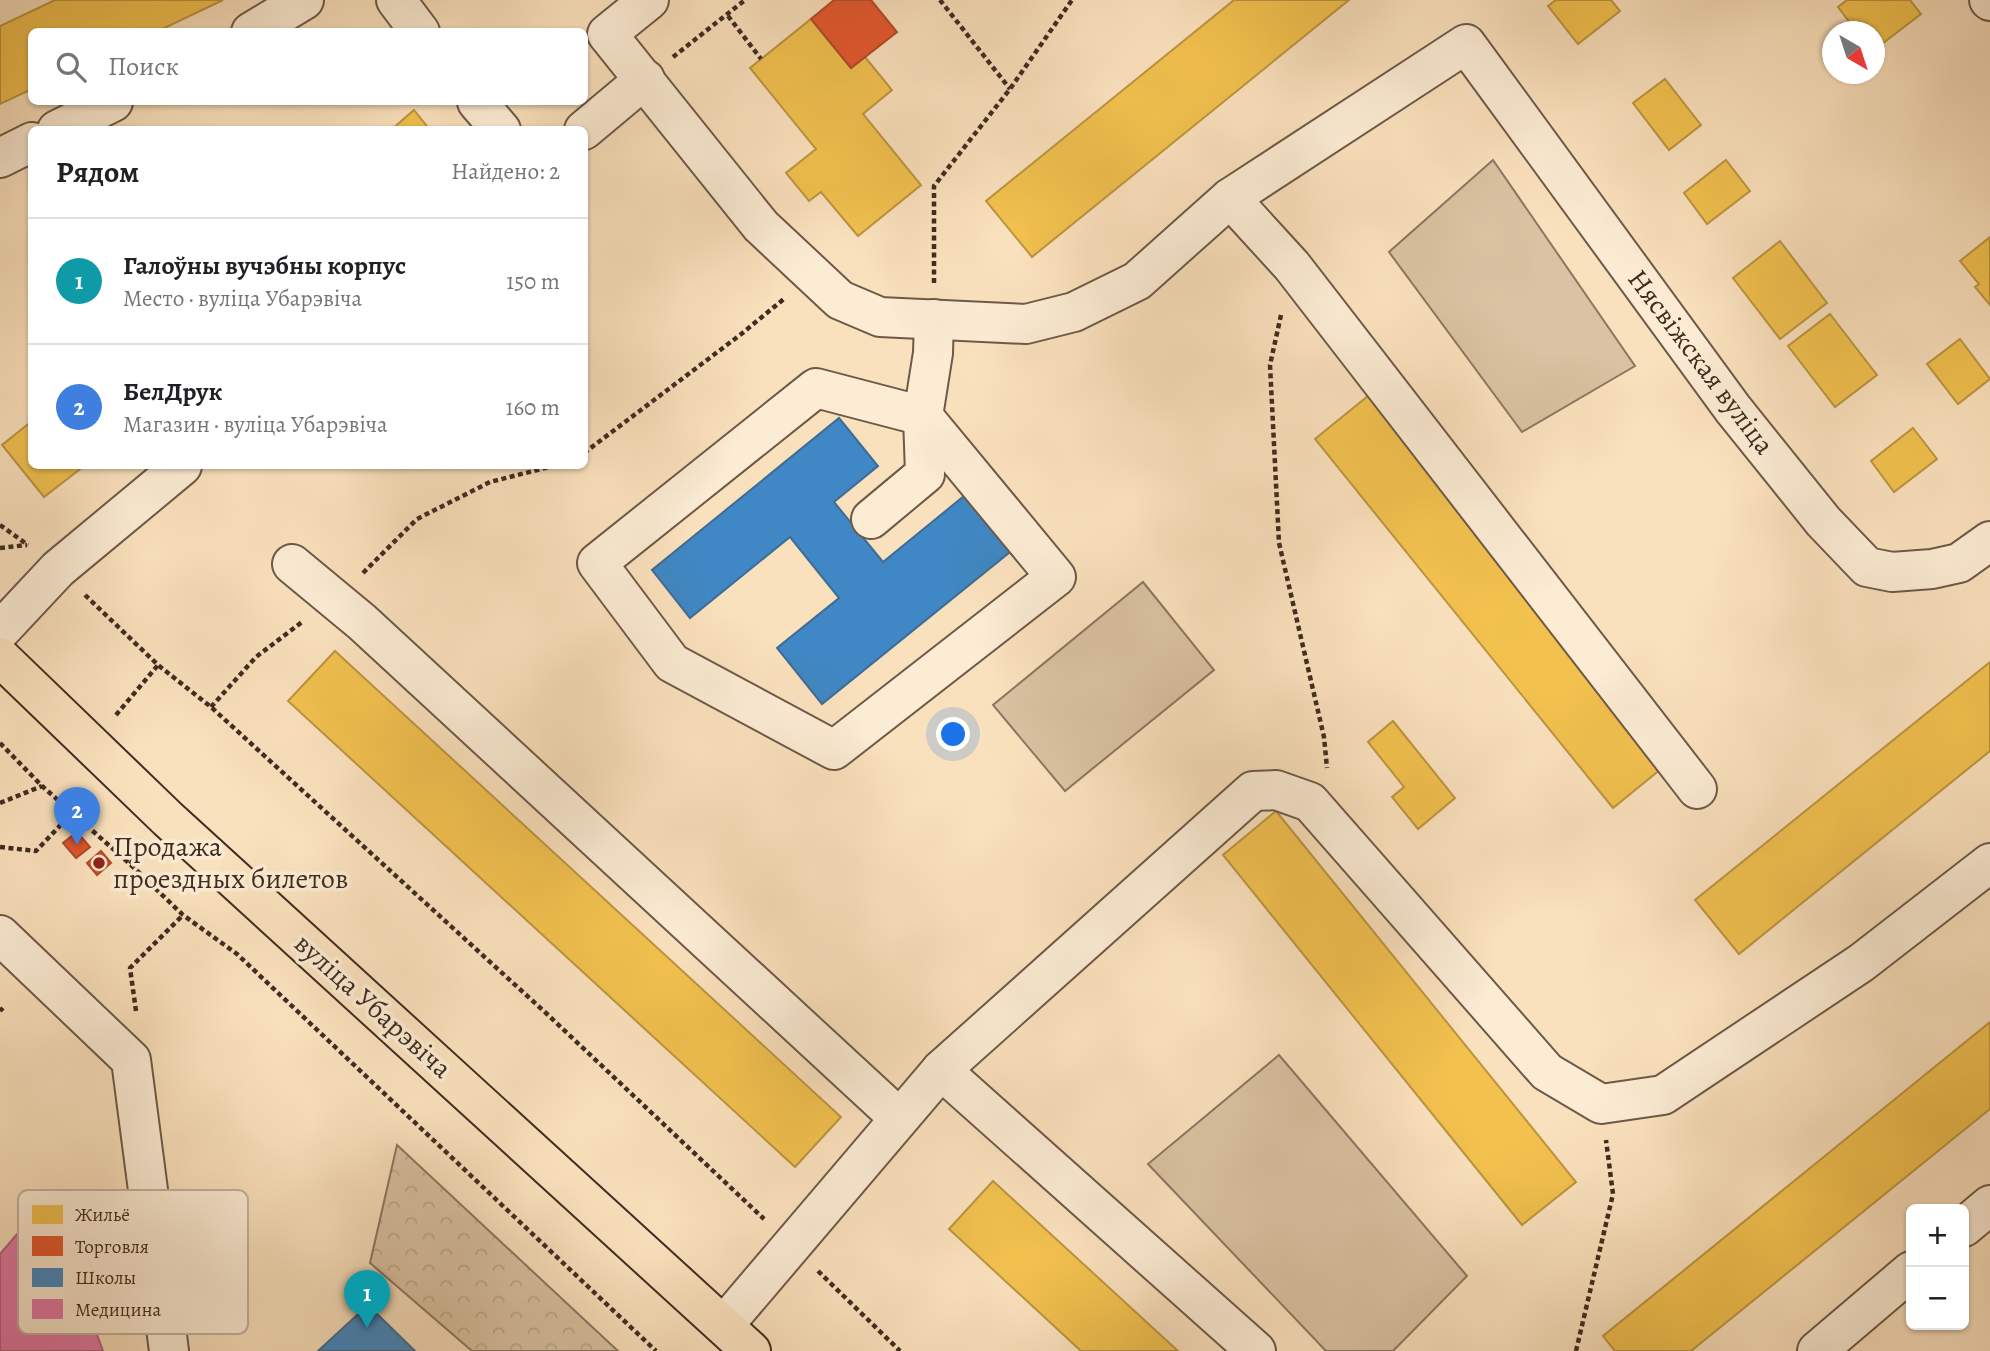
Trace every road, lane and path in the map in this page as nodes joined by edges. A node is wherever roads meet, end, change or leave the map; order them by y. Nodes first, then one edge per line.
1 (304, 0) edge
2 (396, 0) edge
3 (649, 0) edge
4 (745, 0) edge
5 (940, 0) edge
6 (1072, 0) edge
7 (728, 16) junction
8 (258, 28) edge
9 (417, 28) edge
10 (761, 59) dead end
11 (645, 79) junction
12 (1010, 89) junction
13 (107, 105) edge
14 (480, 105) edge
15 (65, 126) edge
16 (498, 126) edge
17 (588, 127) edge
18 (28, 144) edge
19 (0, 158) edge
20 (1230, 198) junction
21 (1292, 266) junction
22 (812, 275) junction
23 (934, 319) junction
24 (923, 416) junction
25 (588, 450) edge
26 (178, 469) edge
27 (540, 469) edge
28 (871, 519) dead end
29 (0, 525) edge
30 (1990, 541) edge
31 (292, 564) dead end
32 (58, 569) junction
33 (336, 600) junction
34 (0, 631) edge
35 (0, 657) edge
36 (159, 664) junction
37 (211, 707) junction
38 (114, 718) dead end
39 (0, 743) edge
40 (42, 786) junction
41 (1697, 789) dead end
42 (0, 803) edge
43 (72, 813) junction
44 (1335, 833) junction
45 (0, 847) edge
46 (1990, 863) edge
47 (183, 915) junction
48 (0, 935) edge
49 (131, 968) dead end
50 (941, 1070) junction
51 (1601, 1104) junction
52 (899, 1118) junction
53 (148, 1190) edge
54 (1990, 1205) edge
55 (1969, 1223) edge
56 (790, 1245) junction
57 (1906, 1276) edge
58 (724, 1325) junction
59 (656, 1351) edge
60 (751, 1351) edge
61 (900, 1351) edge
62 (1256, 1351) edge
63 (1576, 1351) edge
64 (1817, 1351) edge

1 - 8 street
2 - 9 street
3 - 11 street
4 - 7 path
5 - 12 path
6 - 12 path
7 - 10 path
7 - 11 path
11 - 17 street
11 - 22 street
12 - 23 path
13 - 15 street
14 - 16 street
18 - 19 street
20 - 21 street
20 - 23 street
20 - 30 street, Нясвіжская вуліца
21 - 41 street
21 - 44 path
22 - 23 street
22 - 25 path
23 - 24 street
24 - 24 street
24 - 28 street
26 - 32 street
27 - 33 path
29 - 32 path
31 - 33 street
32 - 34 street
32 - 36 path
33 - 37 path
33 - 52 street
35 - 58 main road, вуліца Убарэвіча
36 - 37 path
36 - 38 path
37 - 56 path
39 - 40 path
40 - 42 path
40 - 43 path
43 - 45 path
43 - 47 path
44 - 50 street
44 - 51 street
46 - 51 street
47 - 49 path
47 - 59 path
48 - 53 street
50 - 52 street
50 - 62 street
51 - 63 path
52 - 56 street
54 - 55 street
56 - 58 street
56 - 61 path
57 - 64 street
58 - 60 main road, вуліца Убарэвіча

